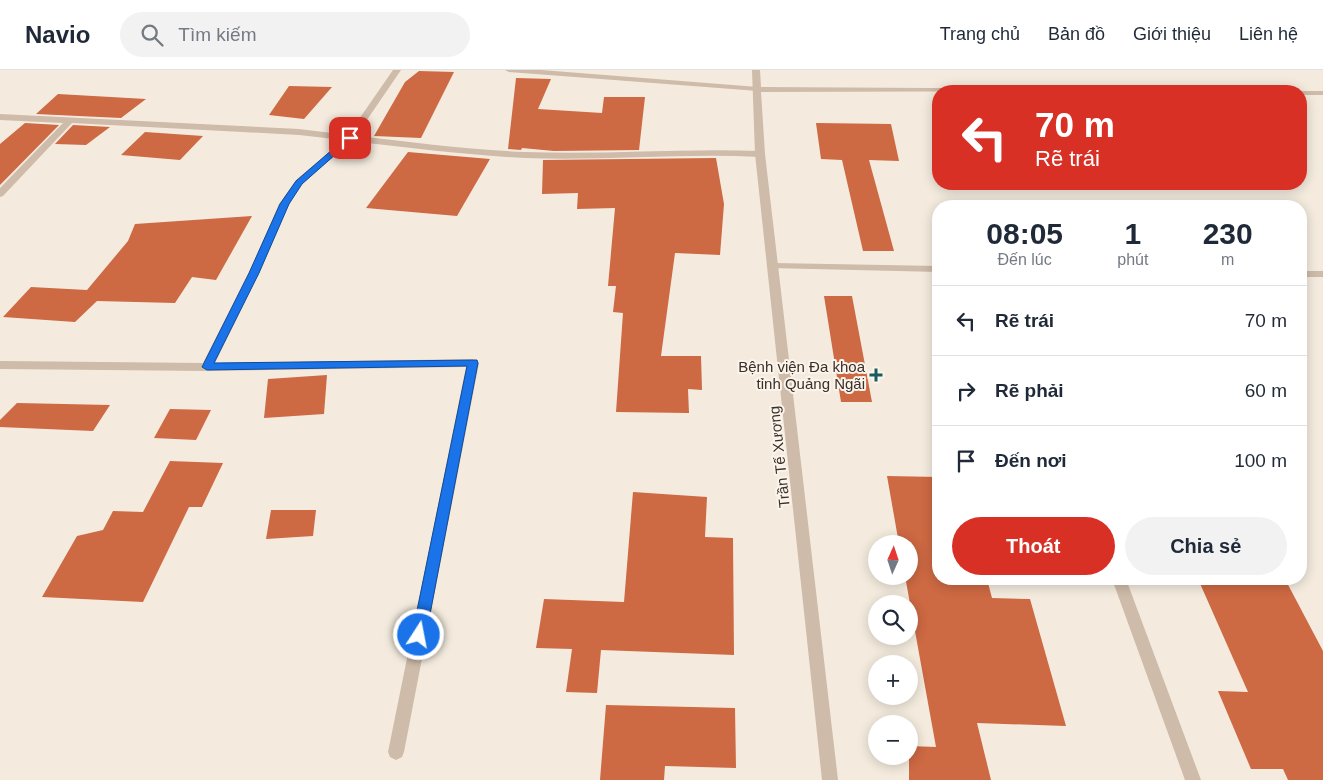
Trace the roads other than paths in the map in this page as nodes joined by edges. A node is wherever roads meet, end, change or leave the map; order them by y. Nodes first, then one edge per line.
1 (397, 70) edge
2 (508, 70) edge
3 (756, 70) edge
4 (758, 88) junction
5 (932, 90) edge
6 (1307, 93) edge
7 (1323, 93) edge
8 (0, 117) edge
9 (69, 121) junction
10 (350, 138) junction
11 (760, 154) junction
12 (0, 194) edge
13 (774, 266) junction
14 (932, 268) edge
15 (1307, 274) edge
16 (1323, 274) edge
17 (0, 365) edge
18 (207, 367) junction
19 (1121, 585) edge
20 (396, 752) dead end
21 (830, 780) edge
22 (1193, 780) edge

1 - 10 street
2 - 4 street
3 - 4 street, Trần Tế Xương
4 - 5 street
4 - 11 street, Trần Tế Xương
6 - 7 street
8 - 9 street
9 - 10 street
9 - 12 street
10 - 11 street
10 - 18 street
11 - 13 street, Trần Tế Xương
13 - 14 street
13 - 21 street, Trần Tế Xương
15 - 16 street
17 - 18 street
18 - 20 street
19 - 22 street

